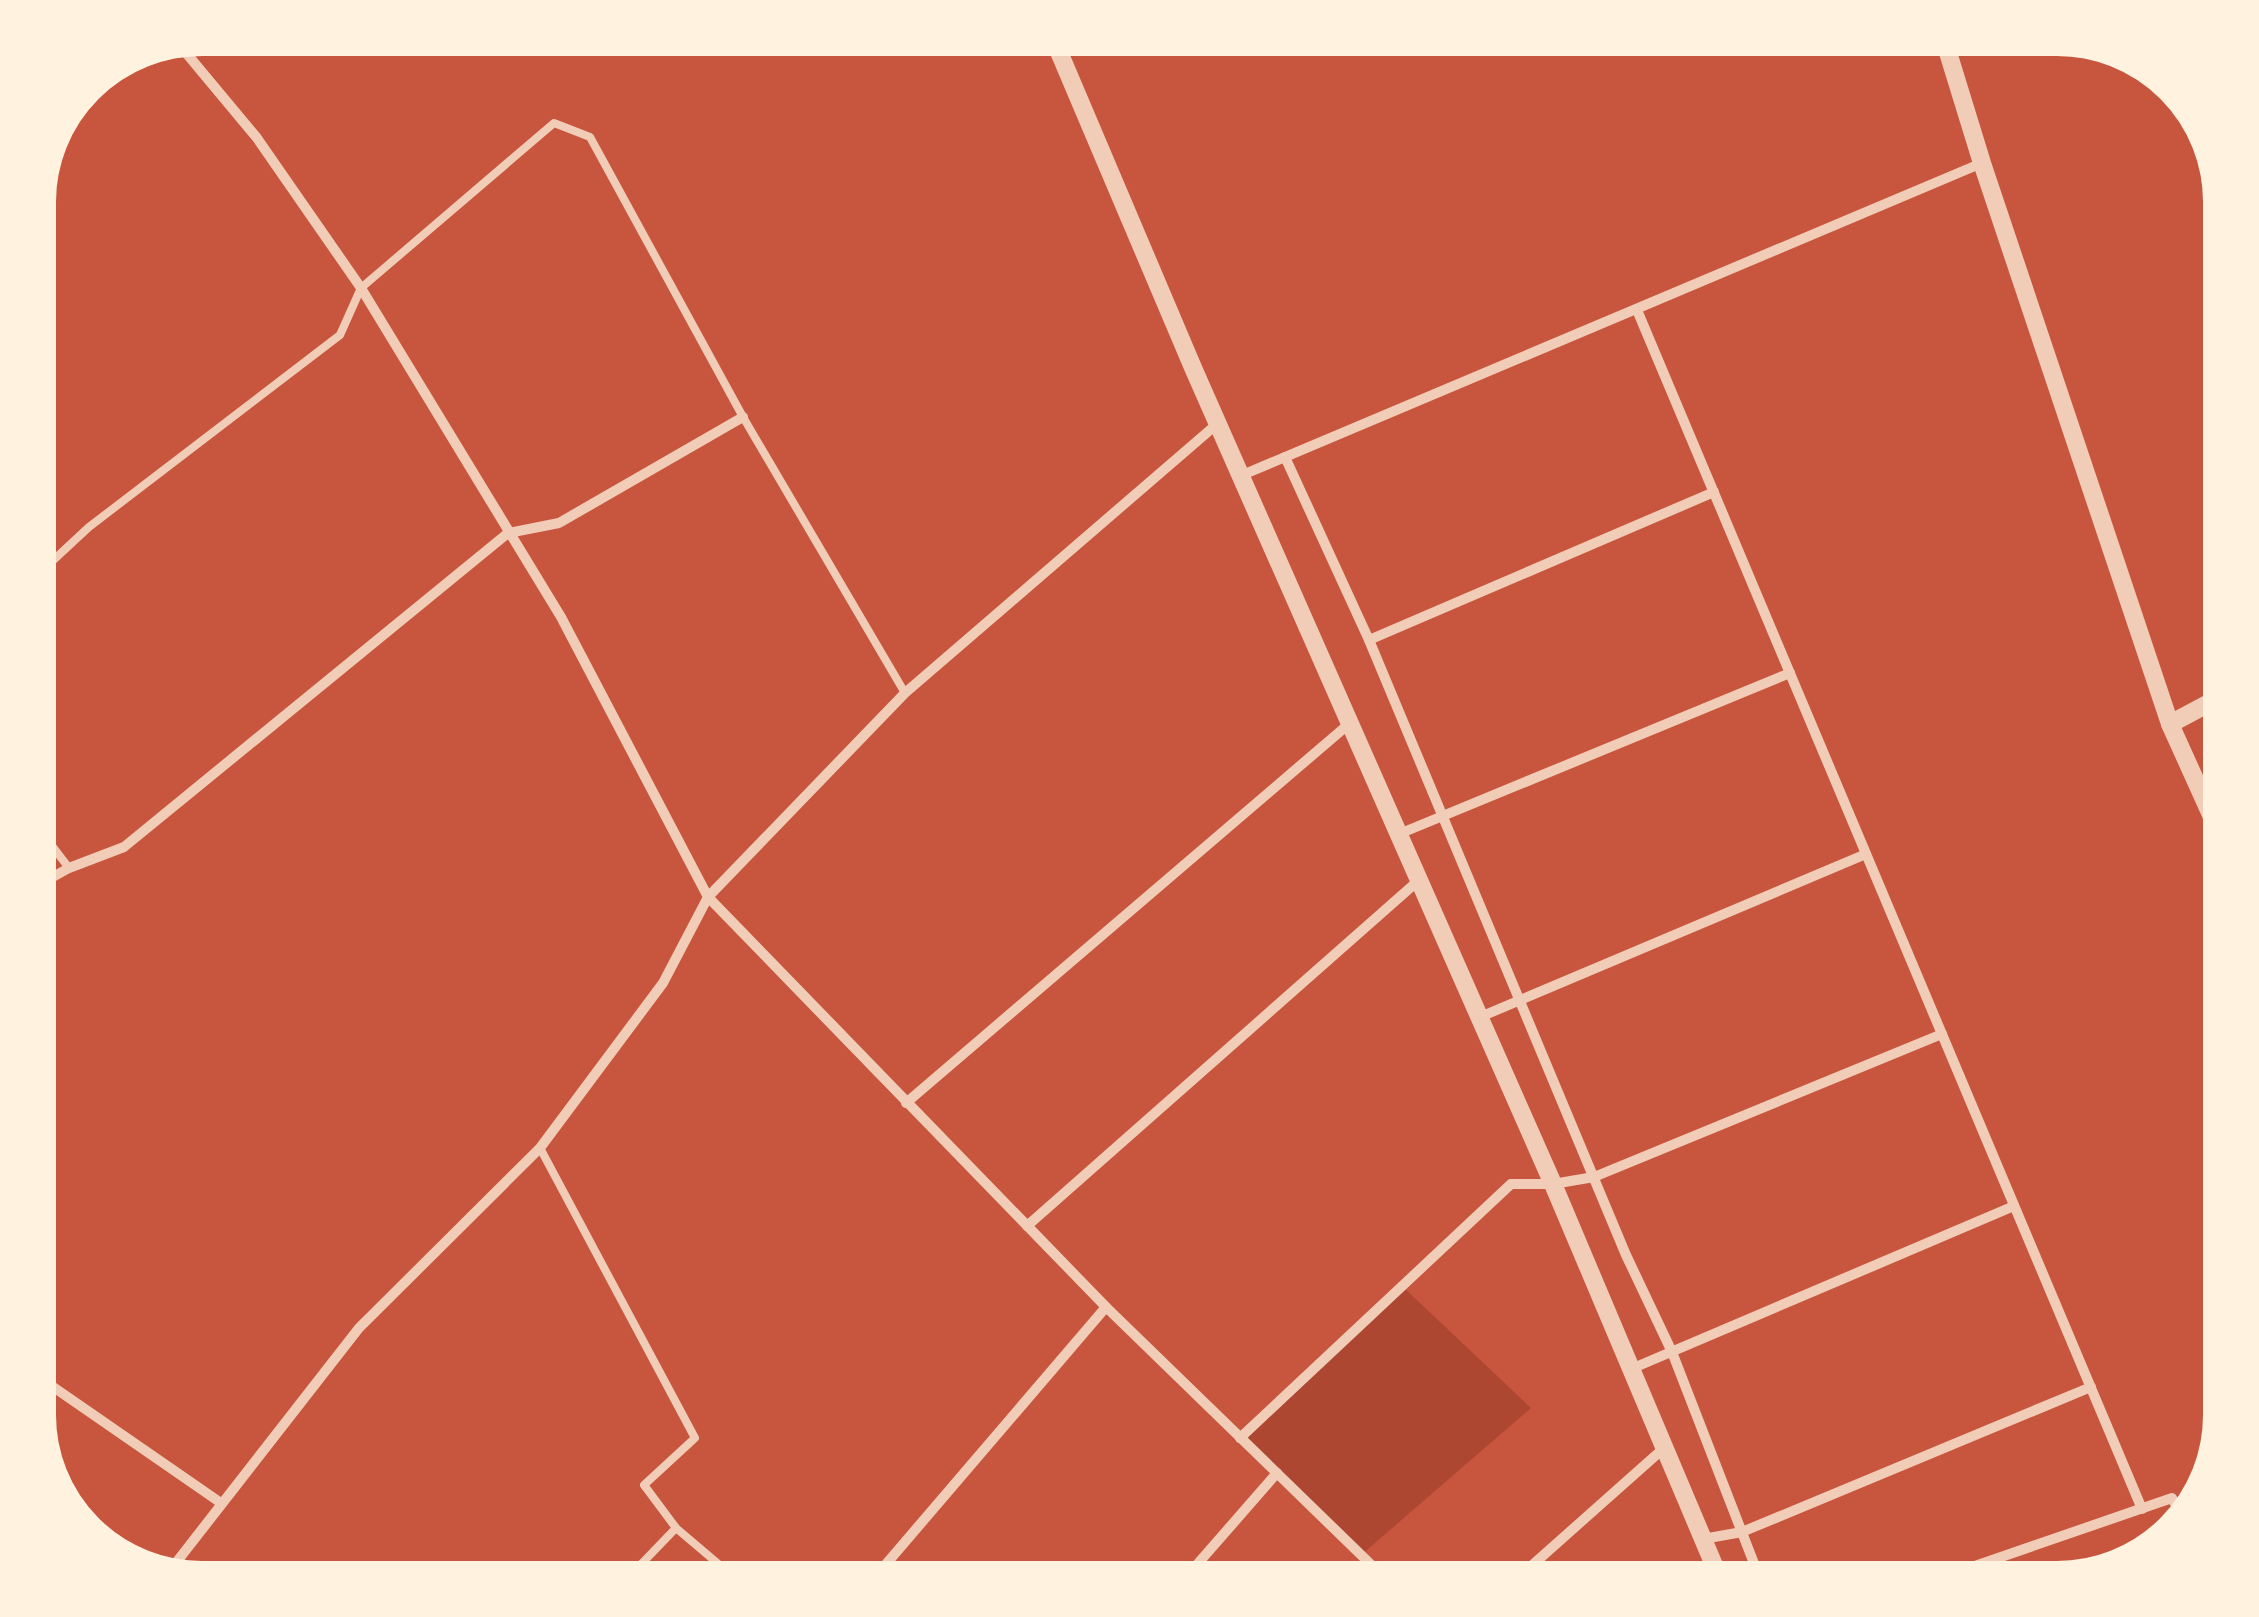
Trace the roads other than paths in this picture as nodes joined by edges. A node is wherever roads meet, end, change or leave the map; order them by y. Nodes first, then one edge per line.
1 (1059, 50) edge
2 (1947, 50) edge
3 (184, 51) edge
4 (1982, 163) junction
5 (361, 288) junction
6 (1637, 310) junction
7 (743, 417) junction
8 (1217, 424) junction
9 (1285, 457) junction
10 (1240, 476) junction
11 (1714, 492) junction
12 (508, 534) junction
13 (50, 563) edge
14 (1369, 640) junction
15 (1790, 673) junction
16 (905, 693) junction
17 (2209, 703) edge
18 (1350, 723) junction
19 (2170, 724) junction
20 (2209, 810) edge
21 (1442, 817) junction
22 (1399, 834) junction
23 (50, 843) edge
24 (1866, 854) junction
25 (70, 868) junction
26 (50, 879) edge
27 (1419, 880) junction
28 (708, 897) junction
29 (1519, 998) junction
30 (1480, 1017) junction
31 (1942, 1034) junction
32 (906, 1102) junction
33 (540, 1148) junction
34 (1594, 1177) junction
35 (1553, 1184) junction
36 (2014, 1206) junction
37 (1026, 1226) junction
38 (1106, 1307) junction
39 (1672, 1352) junction
40 (1632, 1369) junction
41 (50, 1385) edge
42 (2091, 1387) junction
43 (1240, 1438) junction
44 (1665, 1448) junction
45 (1277, 1473) junction
46 (221, 1504) junction
47 (2142, 1508) junction
48 (2178, 1509) edge
49 (676, 1528) junction
50 (1742, 1532) junction
51 (1703, 1539) junction
52 (175, 1564) edge
53 (638, 1567) edge
54 (722, 1567) edge
55 (884, 1567) edge
56 (1195, 1567) edge
57 (1374, 1567) edge
58 (1530, 1567) edge
59 (1715, 1567) edge
60 (1755, 1567) edge
61 (1969, 1567) edge

1 - 8 street
2 - 4 street
3 - 5 street
4 - 6 street
4 - 19 street
5 - 7 lane
5 - 12 street
5 - 13 lane
6 - 9 street
6 - 11 street
7 - 12 street
7 - 16 lane
8 - 10 street
8 - 16 street
9 - 10 street
9 - 14 street
10 - 18 street
11 - 14 street
11 - 15 street
12 - 25 street
12 - 28 street
14 - 21 street
15 - 21 street
15 - 24 street
16 - 28 street
17 - 19 street
18 - 22 street
18 - 32 street
19 - 20 street
21 - 22 street
21 - 29 street
22 - 27 street
23 - 25 lane
24 - 29 street
24 - 31 street
25 - 26 street
27 - 30 street
27 - 37 street
28 - 32 street
28 - 33 street
29 - 30 street
29 - 34 street
30 - 35 street
31 - 34 street
31 - 36 street
32 - 37 street
33 - 46 street
33 - 49 lane
34 - 35 street
34 - 39 street
35 - 40 street
35 - 43 street
36 - 39 street
36 - 42 street
37 - 38 street
38 - 43 street
38 - 55 street
39 - 40 street
39 - 50 street
40 - 44 street
41 - 46 street
42 - 47 street
42 - 50 street
43 - 45 street
44 - 51 street
44 - 58 street
45 - 56 street
45 - 57 street
46 - 52 street
47 - 48 street
47 - 61 street
49 - 53 lane
49 - 54 lane
50 - 51 street
50 - 60 street
51 - 59 street

